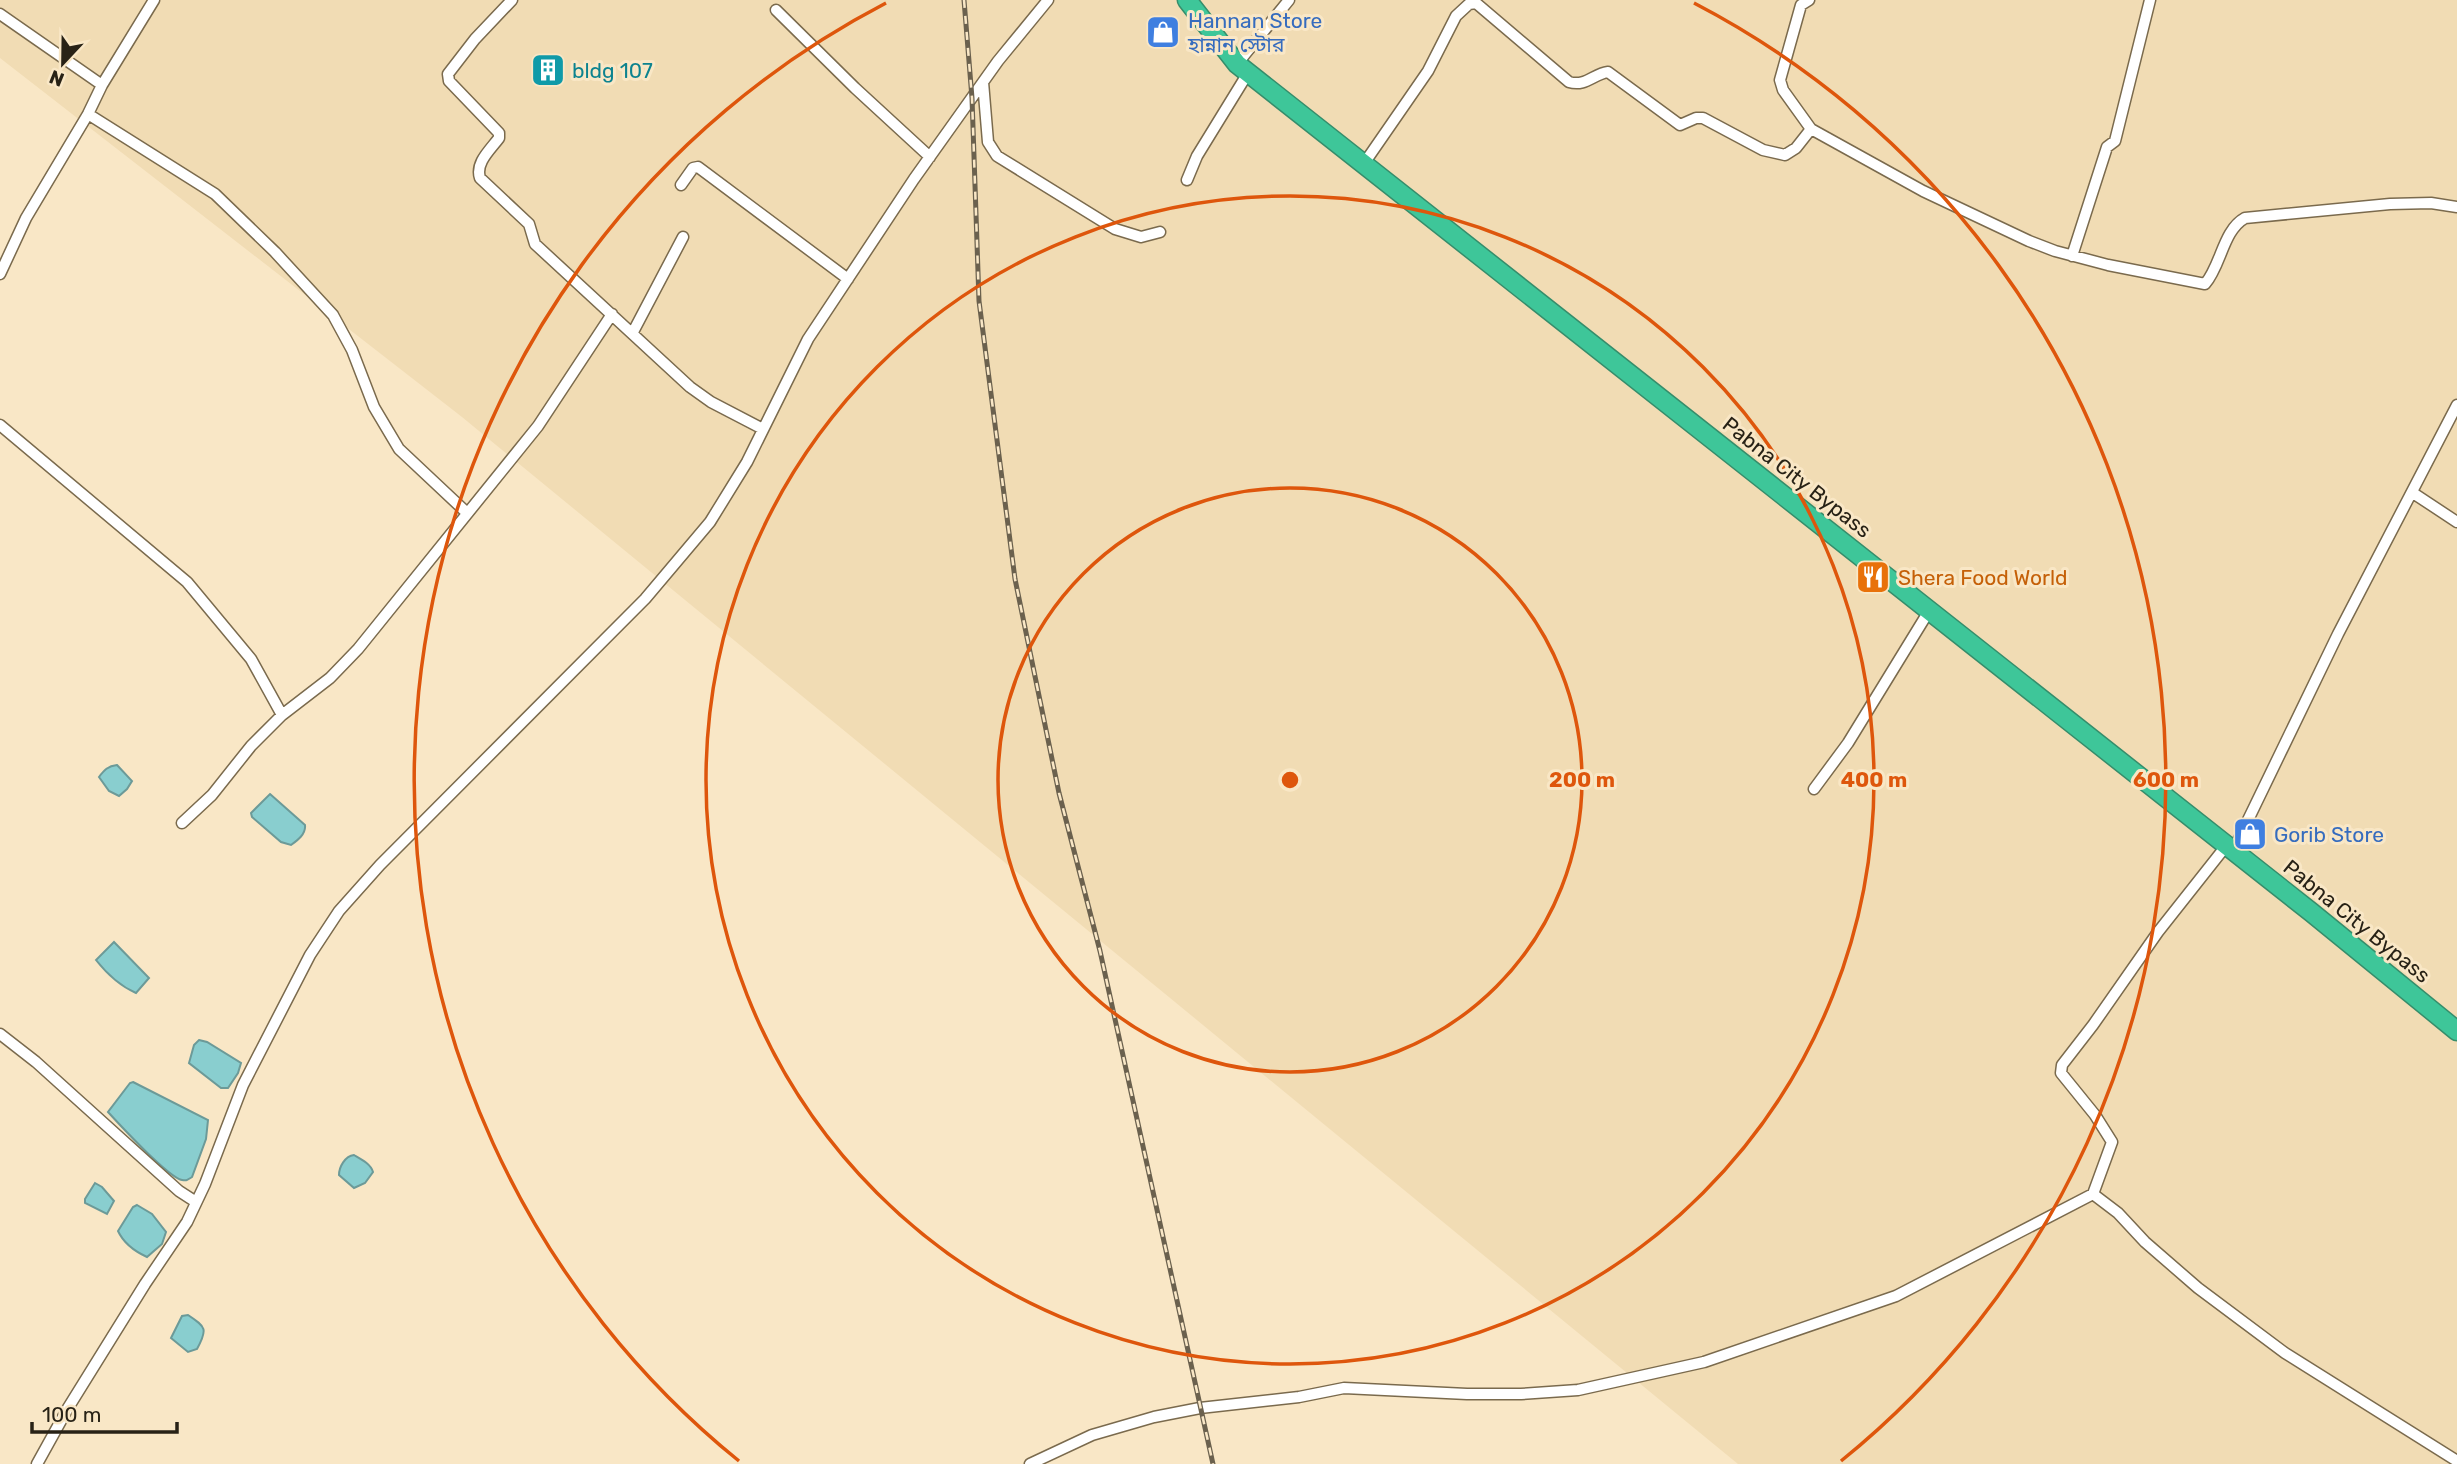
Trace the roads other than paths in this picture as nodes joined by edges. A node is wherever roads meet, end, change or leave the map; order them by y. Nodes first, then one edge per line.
1 (154, 0) edge
2 (512, 0) edge
3 (1048, 0) edge
4 (1187, 0) edge
5 (1289, 0) edge
6 (2150, 0) edge
7 (1802, 2) edge
8 (776, 10) dead end
9 (0, 14) edge
10 (1243, 68) junction
11 (984, 82) junction
12 (102, 85) junction
13 (88, 114) junction
14 (1811, 129) junction
15 (930, 158) junction
16 (1363, 165) junction
17 (1186, 180) dead end
18 (681, 186) dead end
19 (2457, 207) edge
20 (1160, 232) dead end
21 (683, 237) dead end
22 (0, 244) edge
23 (11, 250) junction
24 (2072, 256) junction
25 (0, 274) edge
26 (848, 279) junction
27 (612, 313) junction
28 (633, 332) junction
29 (2457, 405) edge
30 (0, 425) edge
31 (763, 429) junction
32 (2413, 493) junction
33 (466, 512) junction
34 (2457, 522) edge
35 (1930, 611) junction
36 (282, 715) junction
37 (1814, 789) dead end
38 (182, 823) dead end
39 (2229, 848) junction
40 (2457, 1031) edge
41 (0, 1034) edge
42 (2093, 1194) junction
43 (196, 1202) junction
44 (2457, 1461) edge
45 (37, 1464) edge
46 (1030, 1464) edge

1 - 12 street
2 - 27 street
3 - 11 street
4 - 10 highway, Pabna City Bypass
5 - 10 street
6 - 24 street
7 - 14 street
8 - 15 street
9 - 12 street
10 - 16 highway, Pabna City Bypass
10 - 17 street
11 - 15 street
11 - 20 street
12 - 13 street
13 - 23 street
13 - 33 street
14 - 16 street
14 - 24 street
15 - 26 street
16 - 35 highway, Pabna City Bypass
18 - 26 street
19 - 24 street
21 - 28 street
22 - 23 street
23 - 25 street
26 - 31 street
27 - 28 street
27 - 33 street
28 - 31 street
29 - 32 street
30 - 36 street
31 - 43 street
32 - 34 street
32 - 39 street
33 - 36 street
35 - 37 street
35 - 39 highway, Pabna City Bypass
36 - 38 street
39 - 40 highway, Pabna City Bypass
39 - 42 street
41 - 43 street
42 - 44 street
42 - 46 street
43 - 45 street

